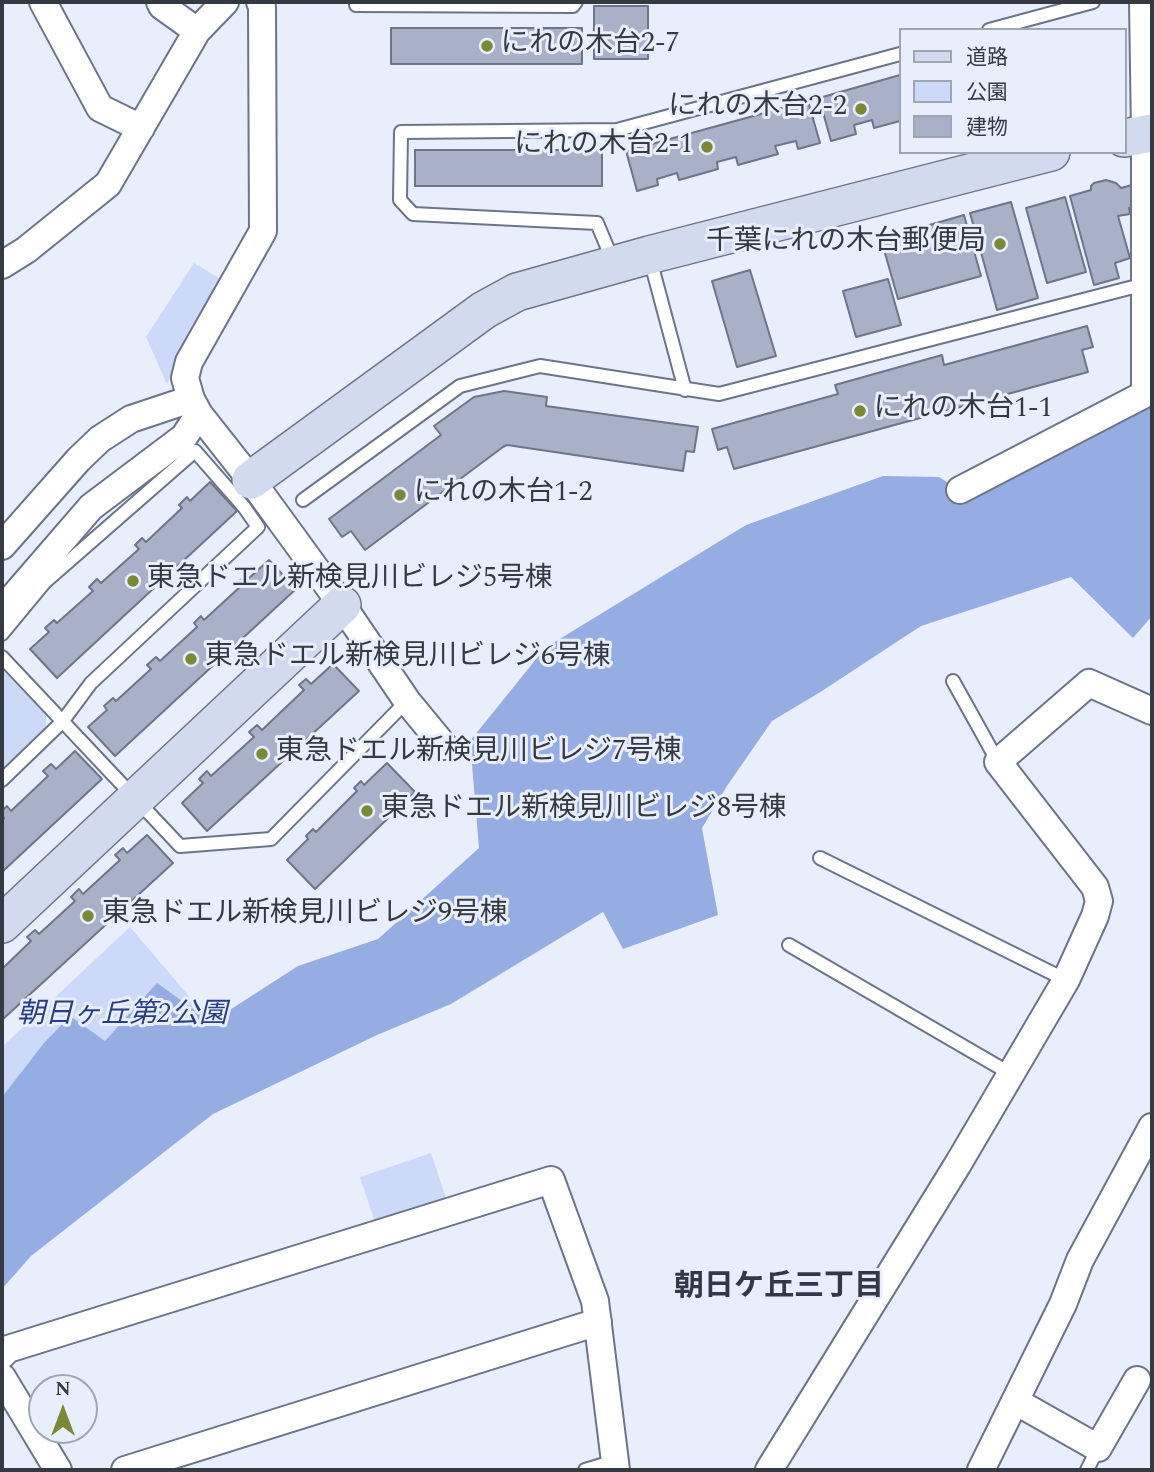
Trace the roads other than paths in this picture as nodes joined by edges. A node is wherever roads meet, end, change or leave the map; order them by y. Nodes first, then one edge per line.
1 (43, 2) edge
2 (160, 2) edge
3 (225, 2) edge
4 (260, 2) edge
5 (356, 2) edge
6 (576, 2) edge
7 (1093, 2) edge
8 (1143, 2) edge
9 (996, 28) edge
10 (197, 31) junction
11 (898, 55) edge
12 (141, 128) junction
13 (1140, 135) edge
14 (1043, 154) edge
15 (631, 260) junction
16 (2, 263) edge
17 (1146, 284) junction
18 (685, 390) junction
19 (195, 407) junction
20 (251, 480) junction
21 (960, 490) dead end
22 (303, 500) dead end
23 (2, 546) edge
24 (342, 605) junction
25 (2, 610) edge
26 (2, 634) edge
27 (2, 657) edge
28 (953, 681) dead end
29 (407, 701) junction
30 (1152, 711) edge
31 (62, 722) junction
32 (444, 746) dead end
33 (998, 762) junction
34 (2, 780) edge
35 (135, 799) junction
36 (820, 858) dead end
37 (2, 924) edge
38 (789, 945) dead end
39 (1066, 980) junction
40 (1011, 1074) junction
41 (1150, 1137) edge
42 (598, 1322) junction
43 (2, 1355) edge
44 (2, 1377) edge
45 (1136, 1380) dead end
46 (1015, 1401) junction
47 (1093, 1459) edge
48 (616, 1466) edge
49 (58, 1470) edge
50 (125, 1470) edge
51 (586, 1470) edge
52 (769, 1470) edge
53 (981, 1470) edge

1 - 12 street
2 - 10 street
3 - 10 street
4 - 19 street
5 - 6 lane
7 - 9 lane
8 - 13 street
10 - 12 street
11 - 15 lane
12 - 16 street
13 - 17 street
14 - 15 street
15 - 18 lane
15 - 20 street
17 - 18 lane
17 - 21 street
18 - 22 lane
19 - 20 street
19 - 23 street
19 - 25 street
20 - 24 street
24 - 29 street
24 - 35 street
26 - 31 lane
27 - 31 lane
28 - 33 lane
29 - 32 street
29 - 35 lane
30 - 33 street
31 - 34 lane
31 - 35 lane
33 - 39 street
35 - 37 street
36 - 39 lane
38 - 40 lane
39 - 40 street
40 - 52 street
41 - 46 street
42 - 43 street
42 - 48 street
42 - 50 street
44 - 49 street
45 - 47 street
46 - 47 street
46 - 53 street
48 - 51 lane

